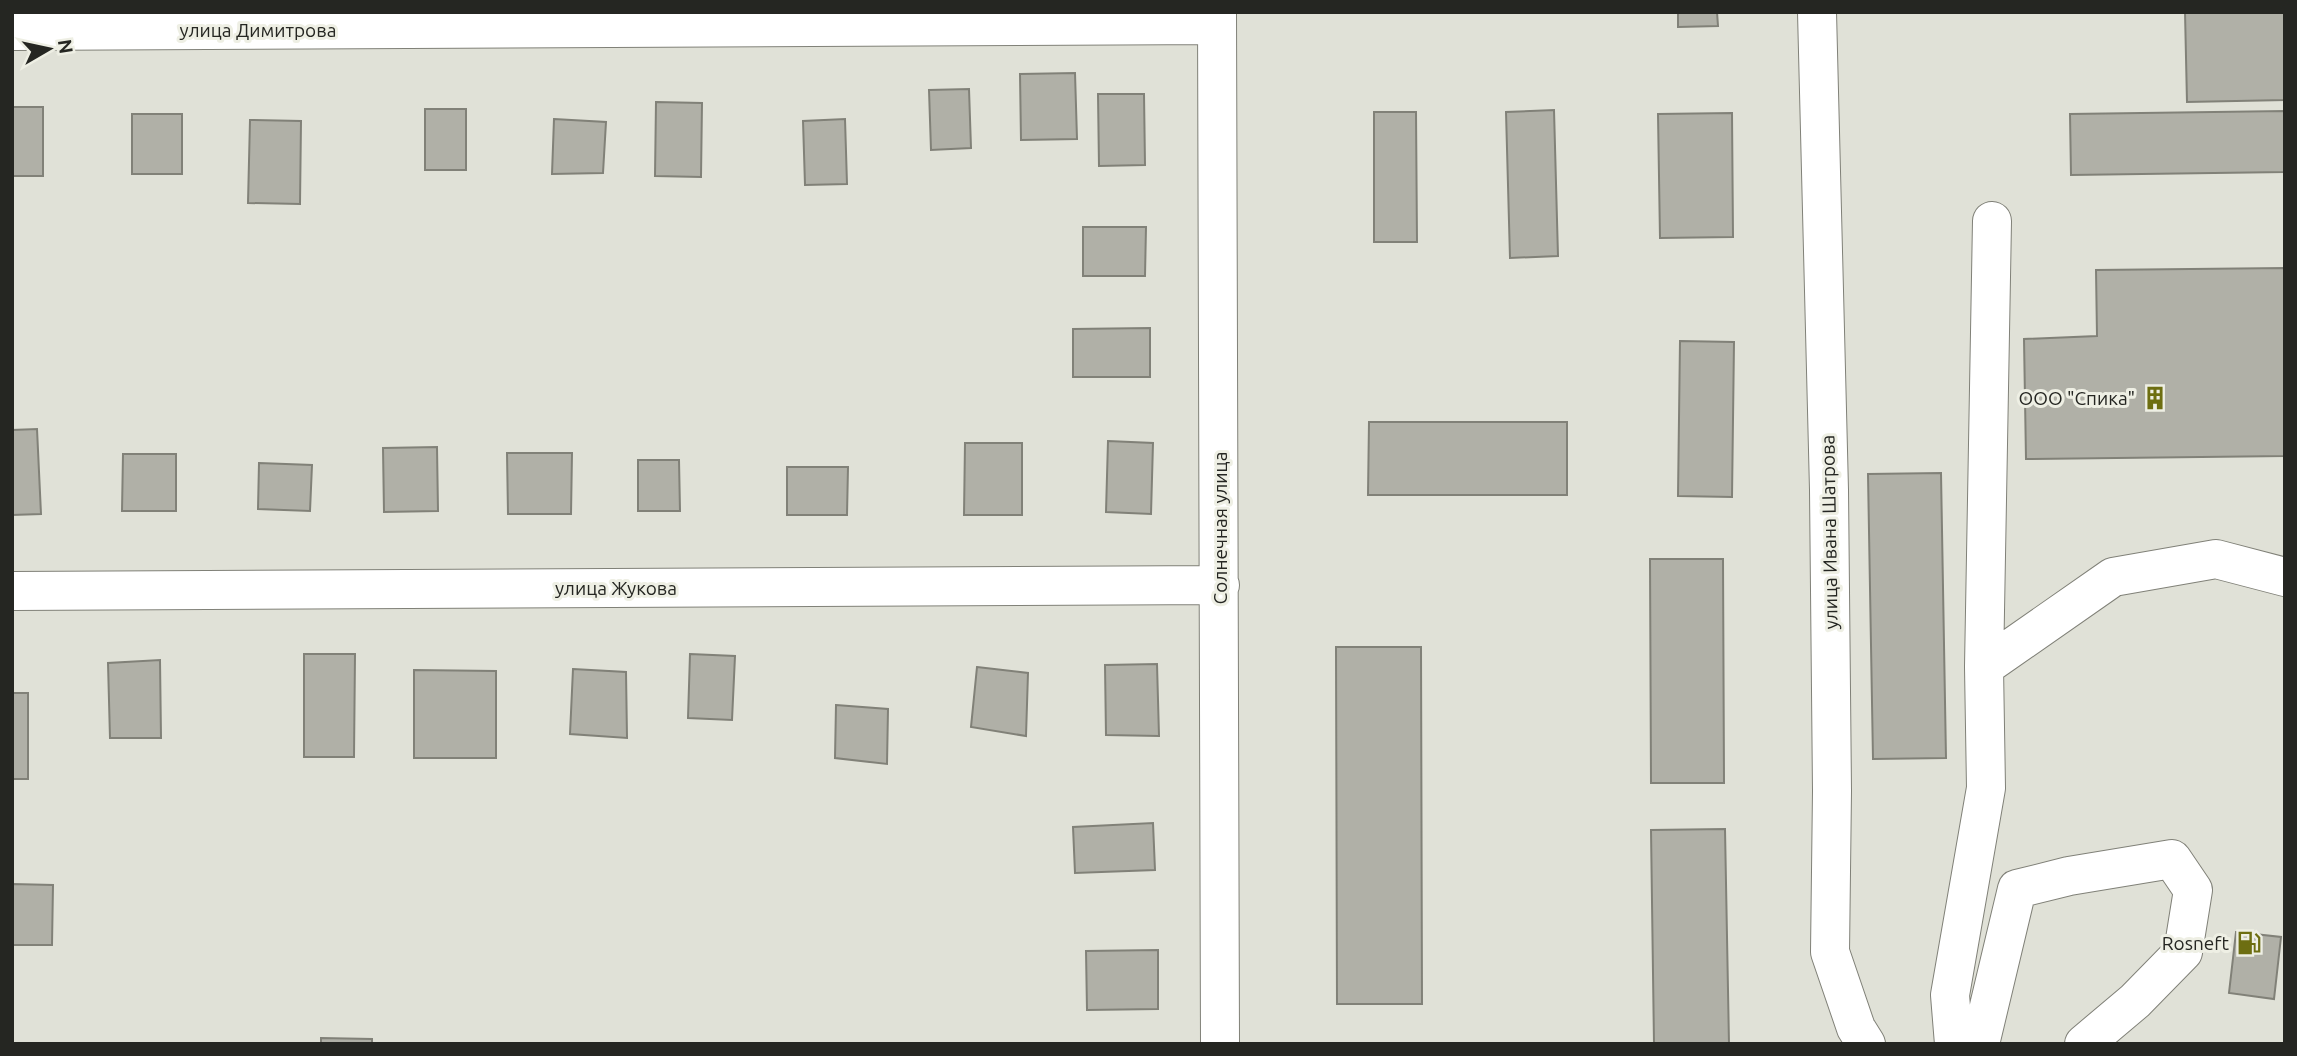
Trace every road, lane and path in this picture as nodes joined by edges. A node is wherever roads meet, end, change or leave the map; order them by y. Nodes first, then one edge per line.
1 (1817, 12) edge
2 (1217, 18) edge
3 (12, 31) edge
4 (1992, 220) dead end
5 (2285, 577) edge
6 (1220, 586) junction
7 (12, 591) edge
8 (1984, 667) junction
9 (1220, 1044) edge
10 (1866, 1044) edge
11 (1954, 1044) edge
12 (1980, 1044) edge
13 (2084, 1044) edge

1 - 10 street, улица Ивана Шатрова
2 - 3 street, улица Димитрова
2 - 6 street, Солнечная улица
4 - 8 street
5 - 8 street
6 - 7 street, улица Жукова
6 - 9 street, Солнечная улица
8 - 11 street
12 - 13 street

